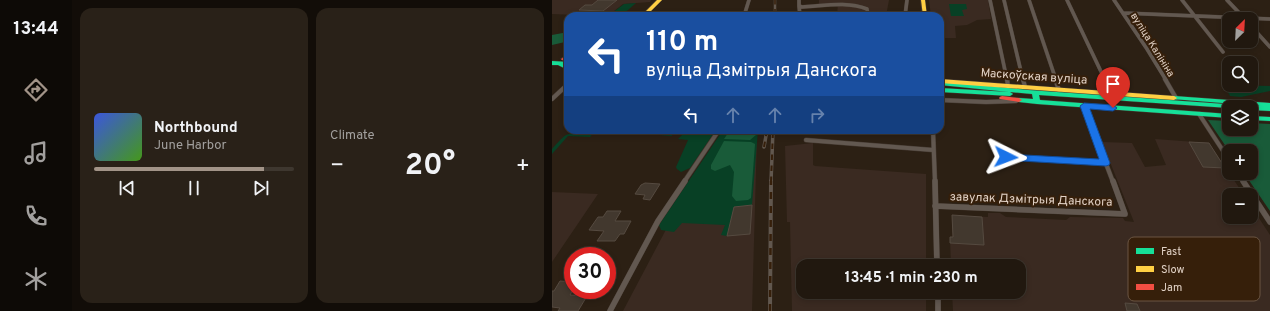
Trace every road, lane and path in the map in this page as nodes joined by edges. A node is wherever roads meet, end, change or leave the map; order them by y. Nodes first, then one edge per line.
1 (660, 0) edge
2 (749, 0) edge
3 (799, 0) edge
4 (907, 0) edge
5 (923, 0) edge
6 (990, 0) edge
7 (1004, 0) edge
8 (1029, 0) edge
9 (1067, 0) edge
10 (1114, 0) edge
11 (1182, 0) edge
12 (1227, 0) edge
13 (799, 6) junction
14 (647, 12) edge
15 (746, 12) edge
16 (800, 12) edge
17 (867, 12) edge
18 (906, 12) edge
19 (924, 12) edge
20 (1238, 12) edge
21 (1123, 13) junction
22 (1195, 16) junction
23 (1222, 18) edge
24 (1258, 20) edge
25 (1270, 20) edge
26 (1258, 34) edge
27 (1270, 47) edge
28 (1223, 52) dead end
29 (944, 81) edge
30 (944, 81) edge
31 (1008, 86) junction
32 (564, 88) edge
33 (944, 90) edge
34 (1059, 90) junction
35 (968, 92) junction
36 (1031, 93) junction
37 (1112, 94) junction
38 (1176, 98) junction
39 (552, 99) edge
40 (944, 100) edge
41 (1019, 100) junction
42 (1270, 105) edge
43 (1084, 106) junction
44 (1222, 106) edge
45 (1258, 108) edge
46 (1270, 109) edge
47 (1222, 110) edge
48 (1258, 113) edge
49 (1199, 114) junction
50 (1270, 114) edge
51 (1222, 116) edge
52 (1258, 118) edge
53 (1270, 119) edge
54 (717, 134) edge
55 (933, 134) edge
56 (806, 140) dead end
57 (1222, 149) edge
58 (933, 150) junction
59 (1006, 157) dead end
60 (1106, 163) junction
61 (1243, 180) edge
62 (935, 206) junction
63 (1270, 222) edge
64 (937, 259) edge
65 (938, 299) edge
66 (610, 311) edge
67 (938, 311) edge

1 - 14 main road
2 - 15 street
3 - 13 street
4 - 18 street
5 - 19 main road
6 - 31 street
7 - 36 street
8 - 34 street
9 - 37 street
10 - 21 street, вуліца Калініна
11 - 22 street
12 - 20 street
13 - 16 street
13 - 17 street
21 - 22 street
21 - 38 street, вуліца Калініна
22 - 23 street
22 - 28 street
24 - 25 street
26 - 27 street
29 - 31 main road, Маскоўская вуліца
30 - 36 main road, Маскоўская вуліца
31 - 36 main road, Маскоўская вуліца
32 - 39 street
33 - 35 main road, Маскоўская вуліца
34 - 36 main road, Маскоўская вуліца
34 - 37 main road, Маскоўская вуліца
35 - 36 main road, Маскоўская вуліца
35 - 41 main road
36 - 41 main road, Маскоўская вуліца
36 - 43 main road, Маскоўская вуліца
36 - 44 main road, Маскоўская вуліца
36 - 47 main road, Маскоўская вуліца
37 - 38 main road, Маскоўская вуліца
38 - 42 main road, Маскоўская вуліца
40 - 41 street, Маскоўская вуліца
43 - 49 main road, Маскоўская вуліца
43 - 60 street
45 - 46 main road
48 - 50 main road
49 - 51 main road, Маскоўская вуліца
49 - 57 street
52 - 53 main road
54 - 66 street
55 - 58 street
56 - 58 street
58 - 62 street
59 - 60 street
60 - 62 street, завулак Дзмітрыя Данскога
61 - 63 street
62 - 64 street
65 - 67 street

